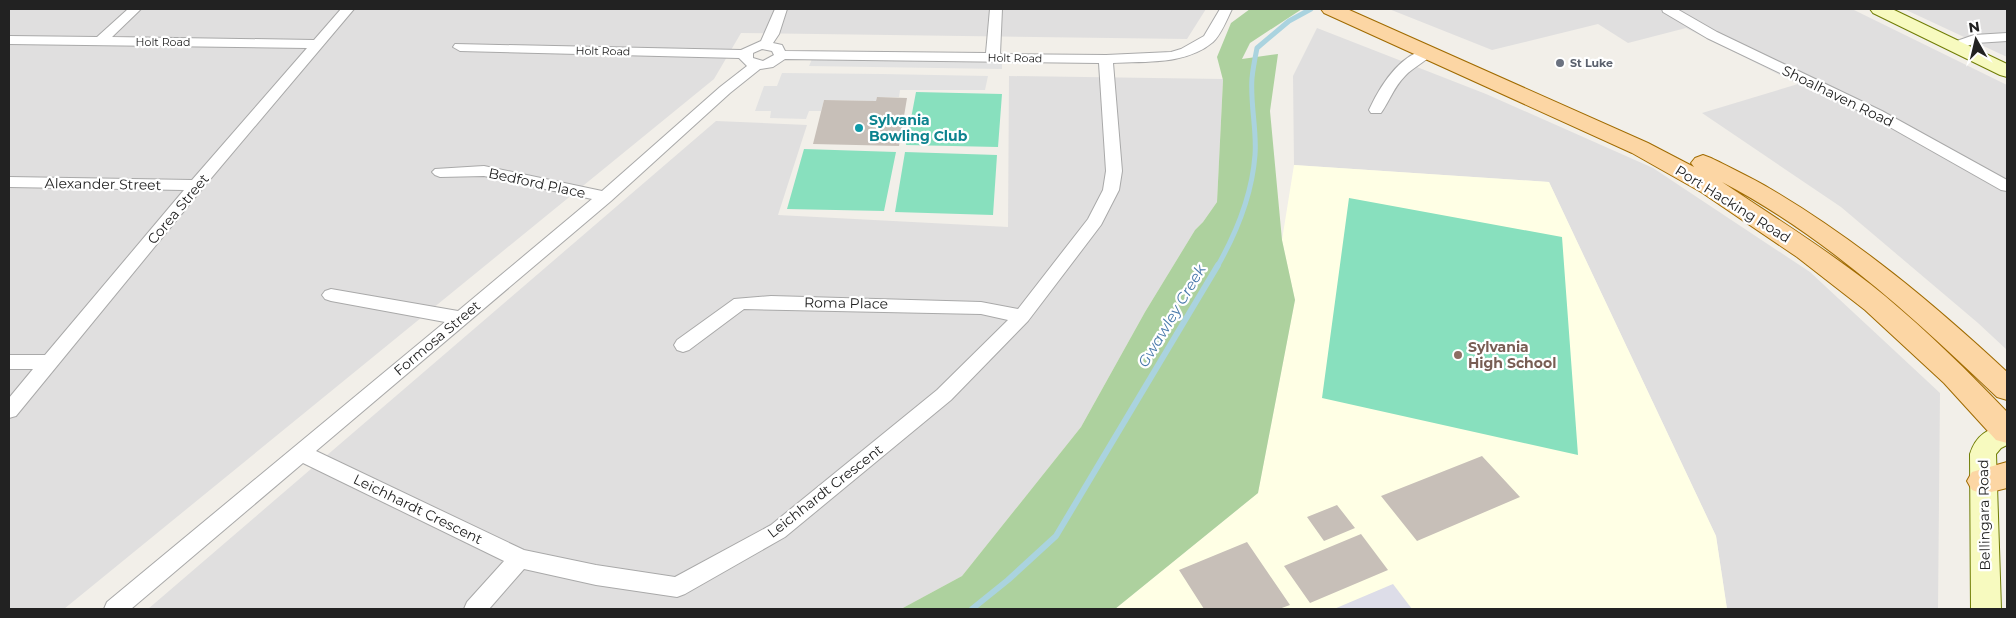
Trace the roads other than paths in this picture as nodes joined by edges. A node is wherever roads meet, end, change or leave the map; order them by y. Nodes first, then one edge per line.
1 (135, 9) edge
2 (348, 9) edge
3 (781, 9) edge
4 (996, 9) edge
5 (1226, 9) edge
6 (1668, 9) edge
7 (1879, 9) edge
8 (1345, 10) edge
9 (2007, 37) edge
10 (9, 40) edge
11 (99, 42) junction
12 (318, 44) junction
13 (765, 45) junction
14 (1956, 46) junction
15 (460, 47) dead end
16 (1426, 53) junction
17 (781, 55) junction
18 (993, 57) junction
19 (751, 59) junction
20 (1106, 59) junction
21 (2007, 72) edge
22 (1376, 110) dead end
23 (440, 172) dead end
24 (9, 182) edge
25 (196, 185) junction
26 (2007, 186) edge
27 (604, 197) junction
28 (331, 294) dead end
29 (1022, 316) junction
30 (461, 318) junction
31 (683, 345) dead end
32 (9, 362) edge
33 (48, 362) junction
34 (2007, 389) edge
35 (9, 411) edge
36 (2007, 430) edge
37 (2007, 435) edge
38 (301, 453) junction
39 (1995, 478) edge
40 (520, 558) junction
41 (115, 609) edge
42 (474, 609) edge
43 (1986, 609) edge

1 - 11 street
2 - 12 street, Corea Street
3 - 13 street
4 - 18 street
5 - 20 street, Holt Road
6 - 26 street, Shoalhaven Road
7 - 14 street
8 - 16 main road, Port Hacking Road
8 - 34 main road, Port Hacking Road
9 - 14 street
10 - 11 street, Holt Road
11 - 12 street, Holt Road
12 - 25 street, Corea Street
13 - 17 street
13 - 19 street
14 - 21 street
15 - 19 street, Holt Road
16 - 22 street
16 - 36 main road, Port Hacking Road
17 - 18 street, Holt Road
17 - 19 street
18 - 20 street, Holt Road
19 - 27 street, Formosa Street
20 - 29 street, Leichhardt Crescent
23 - 27 street, Bedford Place
24 - 25 street, Alexander Street
25 - 33 street, Corea Street
27 - 30 street, Formosa Street
28 - 30 street
29 - 31 street, Roma Place
29 - 40 street, Leichhardt Crescent
30 - 38 street, Formosa Street
32 - 33 street
33 - 35 street, Corea Street
37 - 39 street, Bellingara Road
38 - 40 street, Leichhardt Crescent
38 - 41 street, Formosa Street
39 - 43 street, Bellingara Road
40 - 42 street

